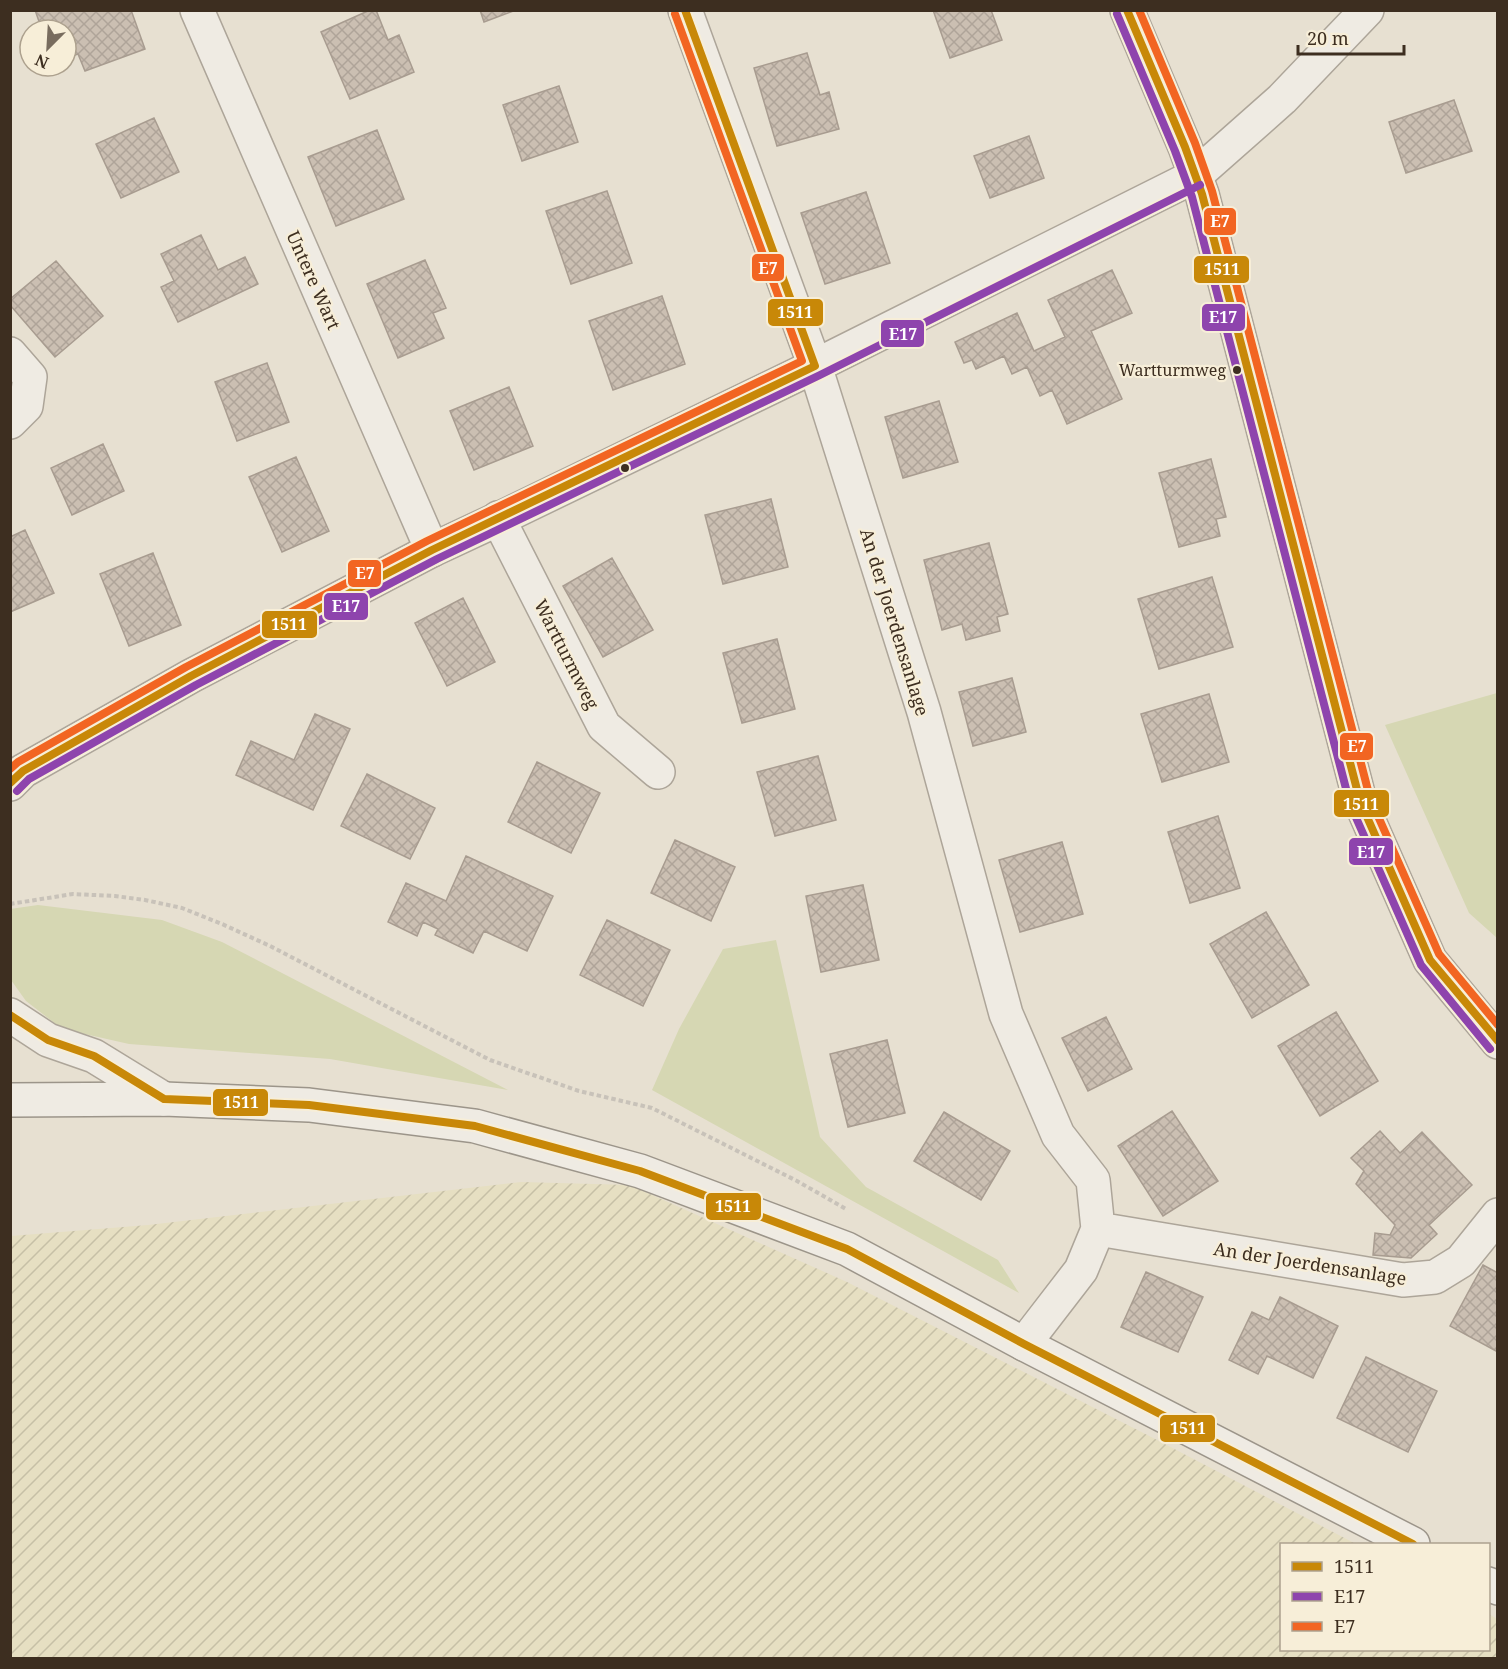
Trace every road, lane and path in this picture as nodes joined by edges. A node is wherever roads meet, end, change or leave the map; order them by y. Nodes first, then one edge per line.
1 (197, 10) edge
2 (685, 10) edge
3 (1127, 10) edge
4 (1367, 10) edge
5 (1195, 176) junction
6 (10, 354) edge
7 (815, 366) junction
8 (10, 422) edge
9 (498, 518) junction
10 (432, 550) junction
11 (658, 772) dead end
12 (10, 784) edge
13 (10, 904) edge
14 (10, 1015) edge
15 (1497, 1042) edge
16 (164, 1099) junction
17 (10, 1100) edge
18 (848, 1210) dead end
19 (1497, 1215) edge
20 (1098, 1229) junction
21 (1024, 1344) junction
22 (1409, 1543) edge

1 - 10 street, Untere Wart
2 - 7 street, An der Joerdensanlage
3 - 5 street
4 - 5 street
5 - 7 street
5 - 15 street
6 - 8 street
7 - 9 street
7 - 20 street, An der Joerdensanlage
9 - 10 street
9 - 11 street, Wartturmweg
10 - 12 street
13 - 18 path
14 - 16 street
16 - 17 street
16 - 21 street
19 - 20 street, An der Joerdensanlage
20 - 21 street, An der Joerdensanlage
21 - 22 street

